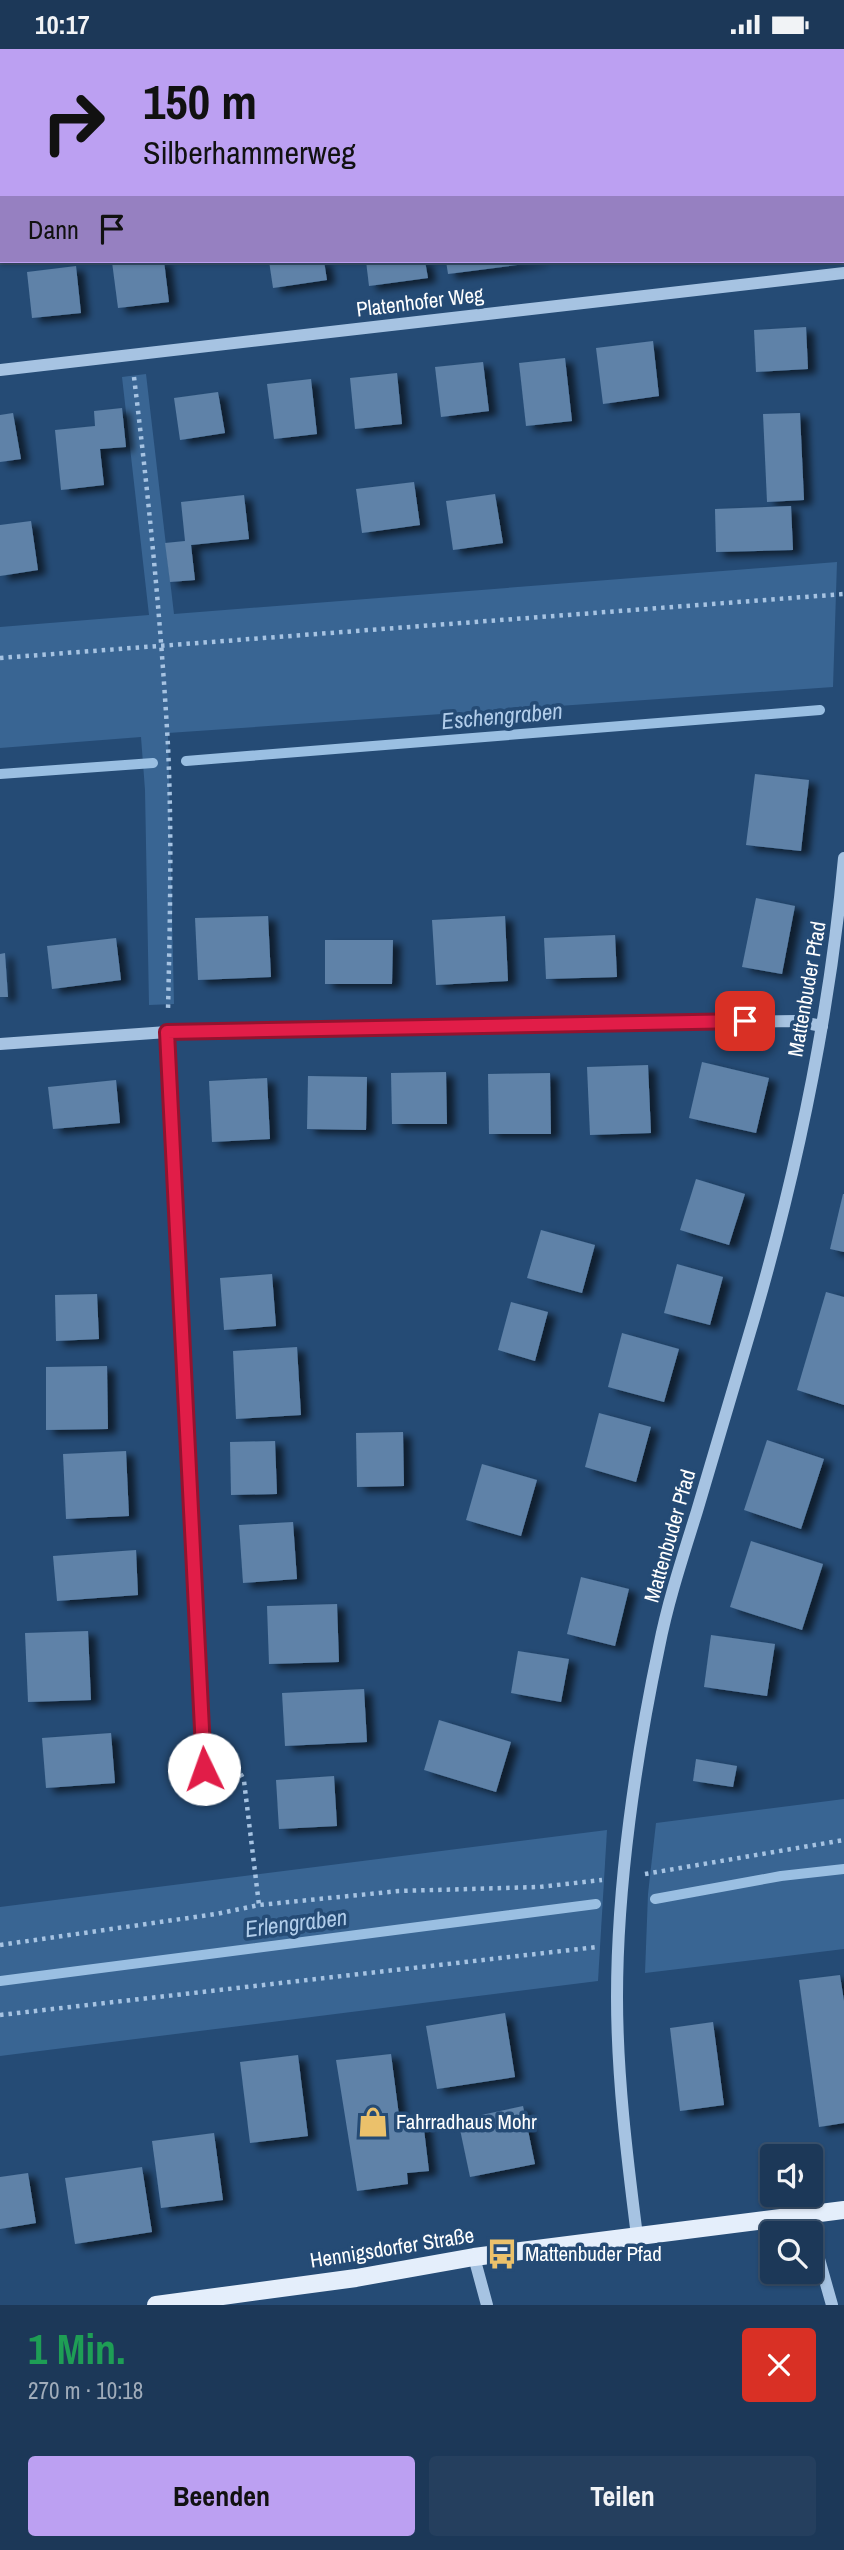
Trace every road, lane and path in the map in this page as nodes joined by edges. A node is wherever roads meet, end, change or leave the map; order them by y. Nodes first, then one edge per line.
1 (844, 272) edge
2 (131, 355) junction
3 (0, 370) edge
4 (844, 594) edge
5 (161, 644) junction
6 (0, 658) edge
7 (844, 858) edge
8 (822, 1026) junction
9 (167, 1032) junction
10 (0, 1044) edge
11 (204, 1769) joint
12 (844, 1840) edge
13 (624, 1877) junction
14 (259, 1905) junction
15 (0, 1945) edge
16 (618, 1945) junction
17 (0, 2015) edge
18 (844, 2210) edge
19 (813, 2214) junction
20 (637, 2236) junction
21 (474, 2257) junction
22 (195, 2303) edge
23 (156, 2305) edge
24 (487, 2305) edge
25 (832, 2305) edge

1 - 2 street, Platenhofer Weg
2 - 3 street, Platenhofer Weg
2 - 5 path
4 - 5 path
5 - 6 path
5 - 9 path
7 - 8 street, Mattenbuder Pfad
8 - 9 street
8 - 13 street, Mattenbuder Pfad
9 - 10 street
9 - 11 street
11 - 14 path
12 - 13 path
13 - 14 path
13 - 16 street, Mattenbuder Pfad
14 - 15 path
16 - 17 path
16 - 20 street, Mattenbuder Pfad
18 - 19 main road, Hennigsdorfer Straße
19 - 20 main road, Hennigsdorfer Straße
19 - 25 street
20 - 21 main road, Hennigsdorfer Straße
21 - 22 main road, Hennigsdorfer Straße
21 - 24 street
22 - 23 main road, Hennigsdorfer Straße

